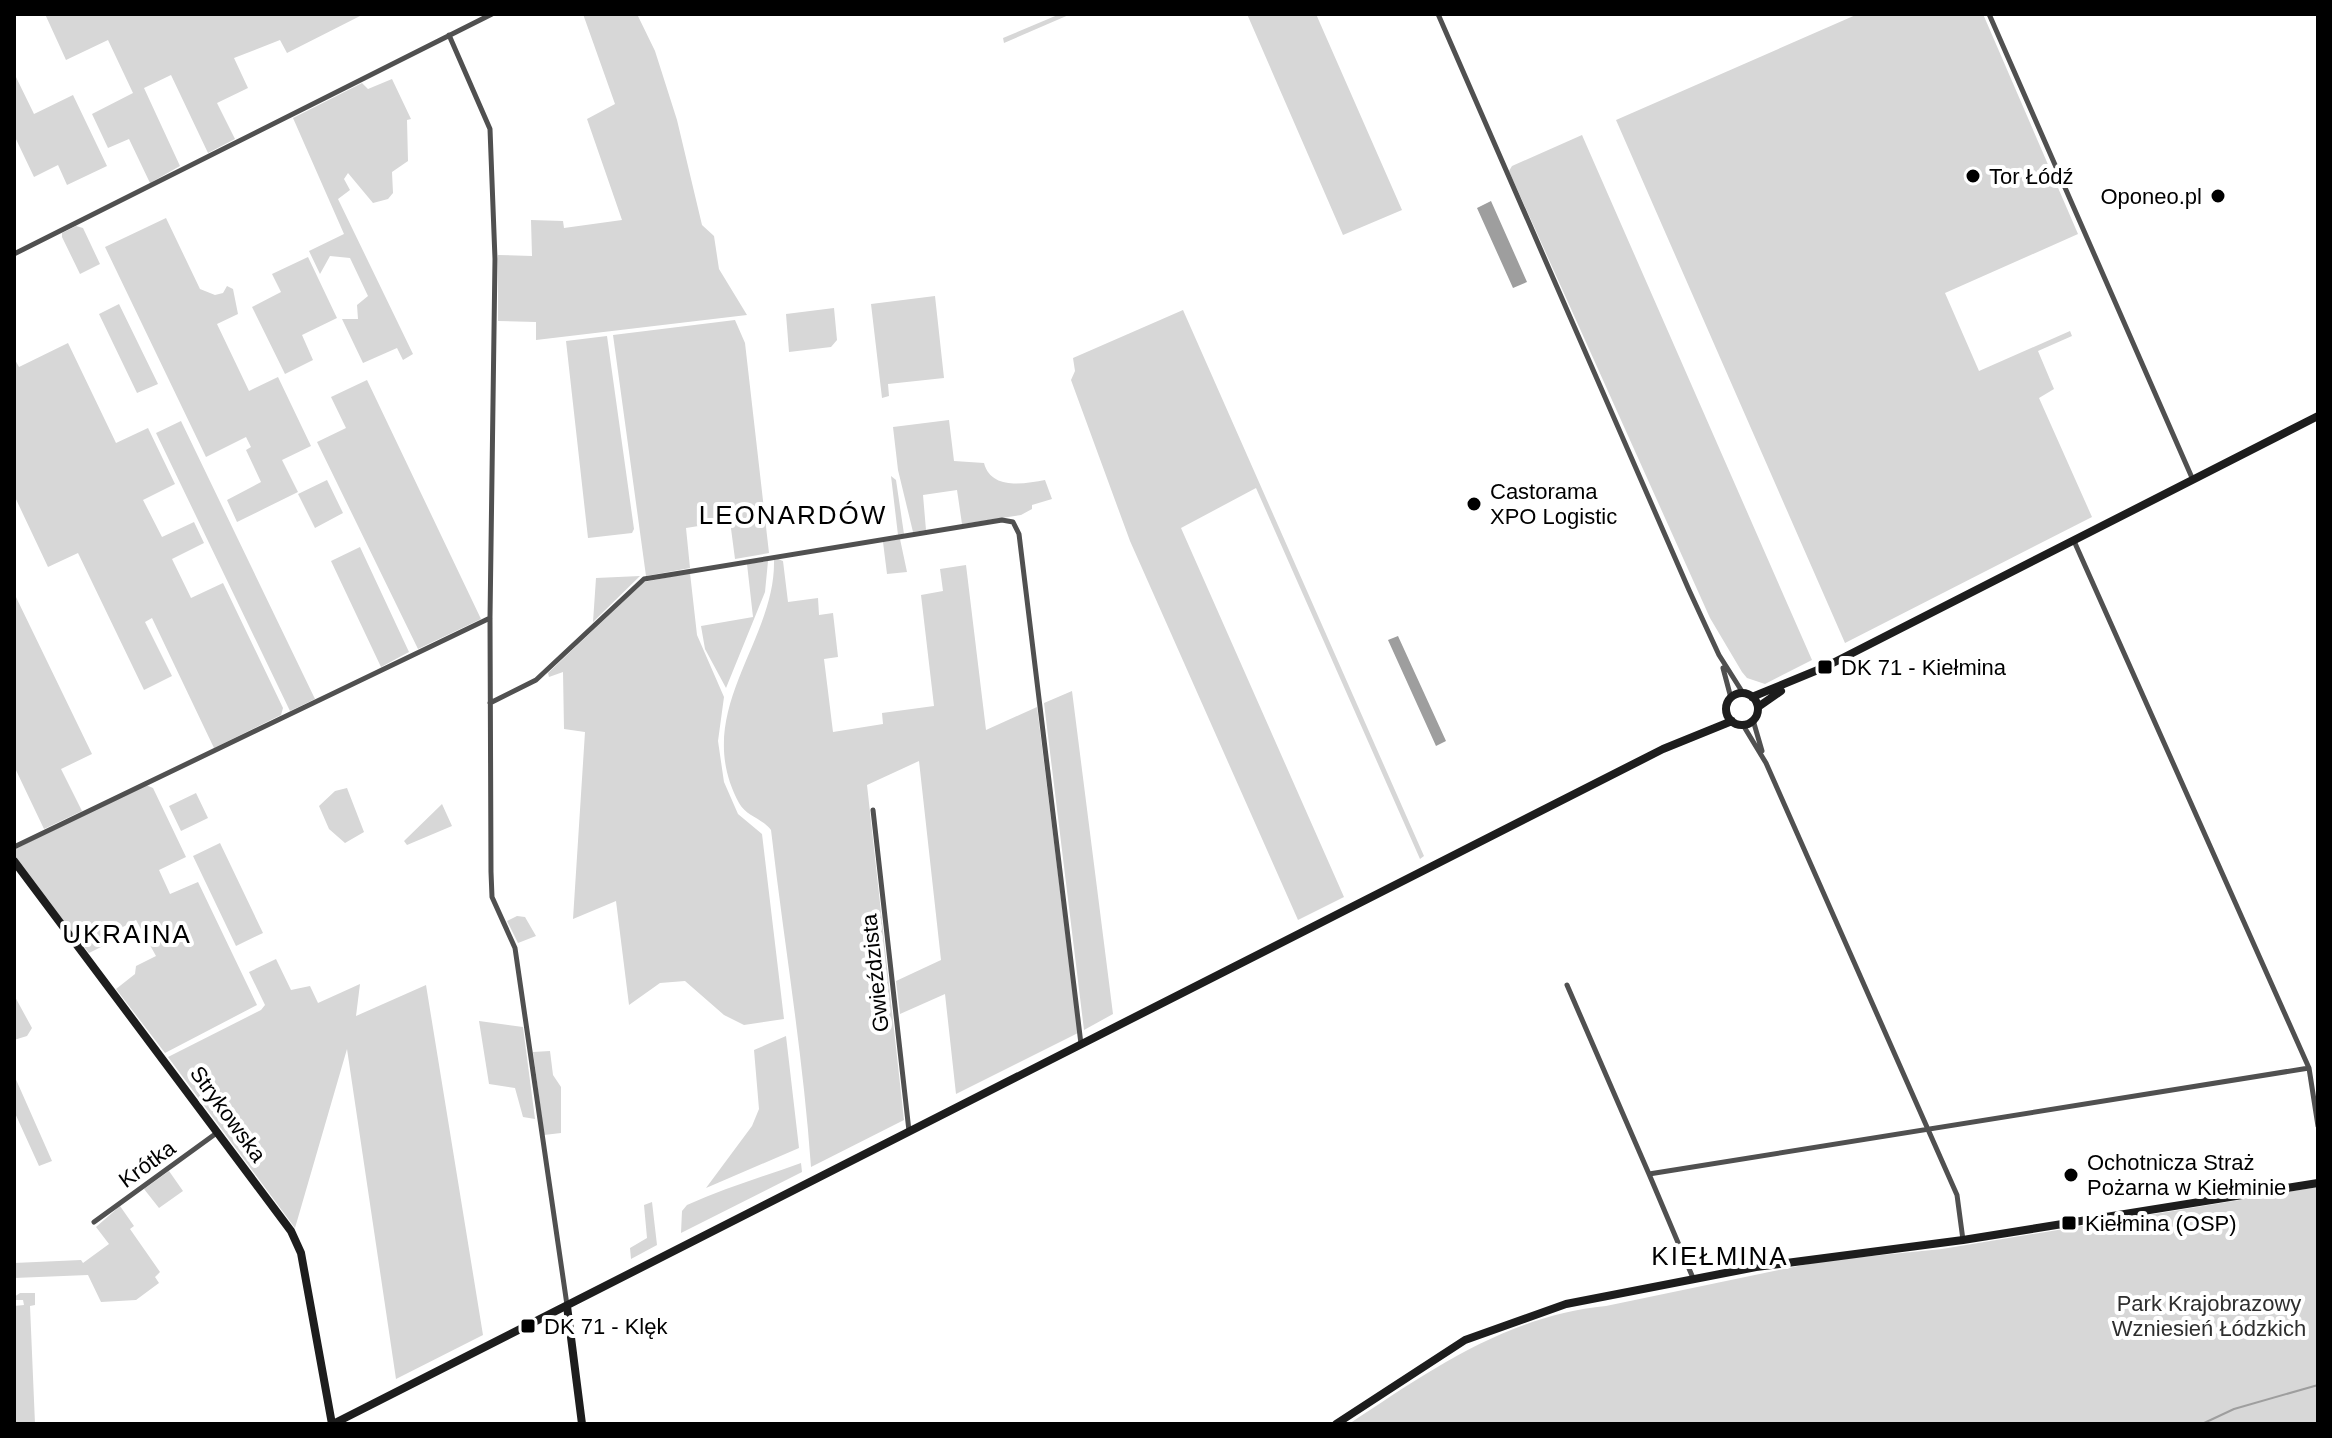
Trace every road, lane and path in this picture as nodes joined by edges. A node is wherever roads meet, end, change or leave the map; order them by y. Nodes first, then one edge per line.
1 (492, 14) edge
2 (1438, 14) edge
3 (1989, 14) edge
4 (449, 35) junction
5 (14, 254) edge
6 (2318, 416) edge
7 (2193, 480) junction
8 (2074, 541) junction
9 (490, 618) junction
10 (1719, 655) junction
11 (1795, 682) junction
12 (1748, 695) junction
13 (1731, 698) junction
14 (490, 703) junction
15 (1758, 707) junction
16 (1727, 709) junction
17 (1753, 720) junction
18 (1732, 721) junction
19 (1743, 725) junction
20 (1690, 736) junction
21 (1766, 763) junction
22 (873, 810) dead end
23 (14, 847) edge
24 (14, 861) edge
25 (1567, 985) dead end
26 (1081, 1044) junction
27 (2309, 1068) junction
28 (2318, 1126) edge
29 (1929, 1130) junction
30 (219, 1131) junction
31 (909, 1132) junction
32 (1649, 1174) junction
33 (2318, 1183) edge
34 (94, 1222) dead end
35 (1963, 1240) junction
36 (1693, 1278) junction
37 (567, 1306) junction
38 (333, 1424) edge
39 (582, 1424) edge
40 (1336, 1424) edge

1 - 4 street
2 - 10 street
3 - 7 street
4 - 5 street
4 - 9 street
6 - 7 main road
7 - 8 main road
8 - 11 main road
8 - 27 street
9 - 14 street
9 - 23 street
10 - 12 street
10 - 13 street
11 - 12 main road
11 - 15 main road
12 - 13 main road
12 - 15 main road
13 - 16 main road
14 - 26 street
14 - 37 street
15 - 17 main road
16 - 18 main road
16 - 20 main road
17 - 19 main road
17 - 21 street
18 - 19 main road
18 - 20 main road
19 - 21 street
20 - 26 main road
21 - 29 street
22 - 31 street, Gwieździsta
24 - 30 main road, Strykowska
25 - 32 street
26 - 31 main road
27 - 28 street
27 - 29 street
29 - 32 street
29 - 35 street
30 - 34 street, Krótka
30 - 38 main road, Strykowska
31 - 37 main road
32 - 36 street
33 - 35 main road
35 - 36 main road
36 - 40 main road
37 - 38 main road
37 - 39 main road

